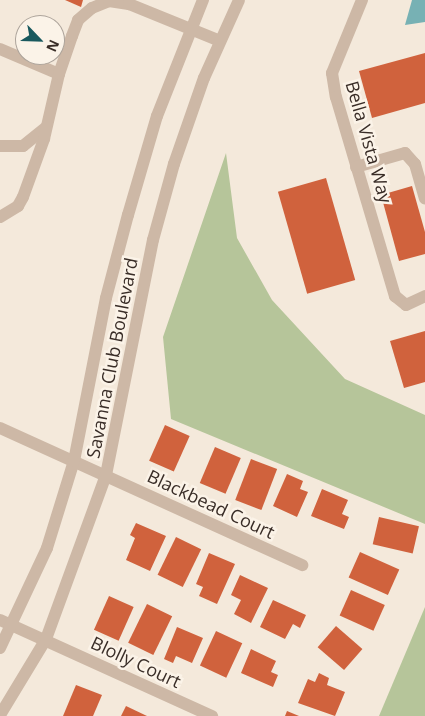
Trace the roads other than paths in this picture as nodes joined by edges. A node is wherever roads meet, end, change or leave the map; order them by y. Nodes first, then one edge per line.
1 (203, 0) edge
2 (239, 0) edge
3 (362, 0) edge
4 (189, 30) junction
5 (220, 41) junction
6 (0, 49) edge
7 (59, 74) junction
8 (47, 126) junction
9 (0, 146) edge
10 (356, 167) junction
11 (425, 199) edge
12 (0, 217) edge
13 (425, 296) edge
14 (0, 428) edge
15 (74, 461) junction
16 (106, 475) junction
17 (302, 565) dead end
18 (0, 620) edge
19 (12, 626) junction
20 (46, 639) junction
21 (0, 648) edge
22 (0, 715) edge
23 (212, 716) edge

1 - 4 street, Savanna Club Boulevard
2 - 5 street, Savanna Club Boulevard
3 - 10 street, Bella Vista Way
4 - 5 street
4 - 7 street
4 - 15 street, Savanna Club Boulevard
5 - 16 street, Savanna Club Boulevard
6 - 7 street
7 - 8 street
8 - 9 street
8 - 12 street
10 - 11 street
10 - 13 street, Bella Vista Way
14 - 15 street, Blackbead Court
15 - 16 street, Blackbead Court
15 - 19 street, Savanna Club Boulevard
16 - 17 street, Blackbead Court
16 - 20 street, Savanna Club Boulevard
18 - 19 street, Blolly Court
19 - 20 street, Blolly Court
19 - 21 street, Savanna Club Boulevard
20 - 22 street, Savanna Club Boulevard
20 - 23 street, Blolly Court

